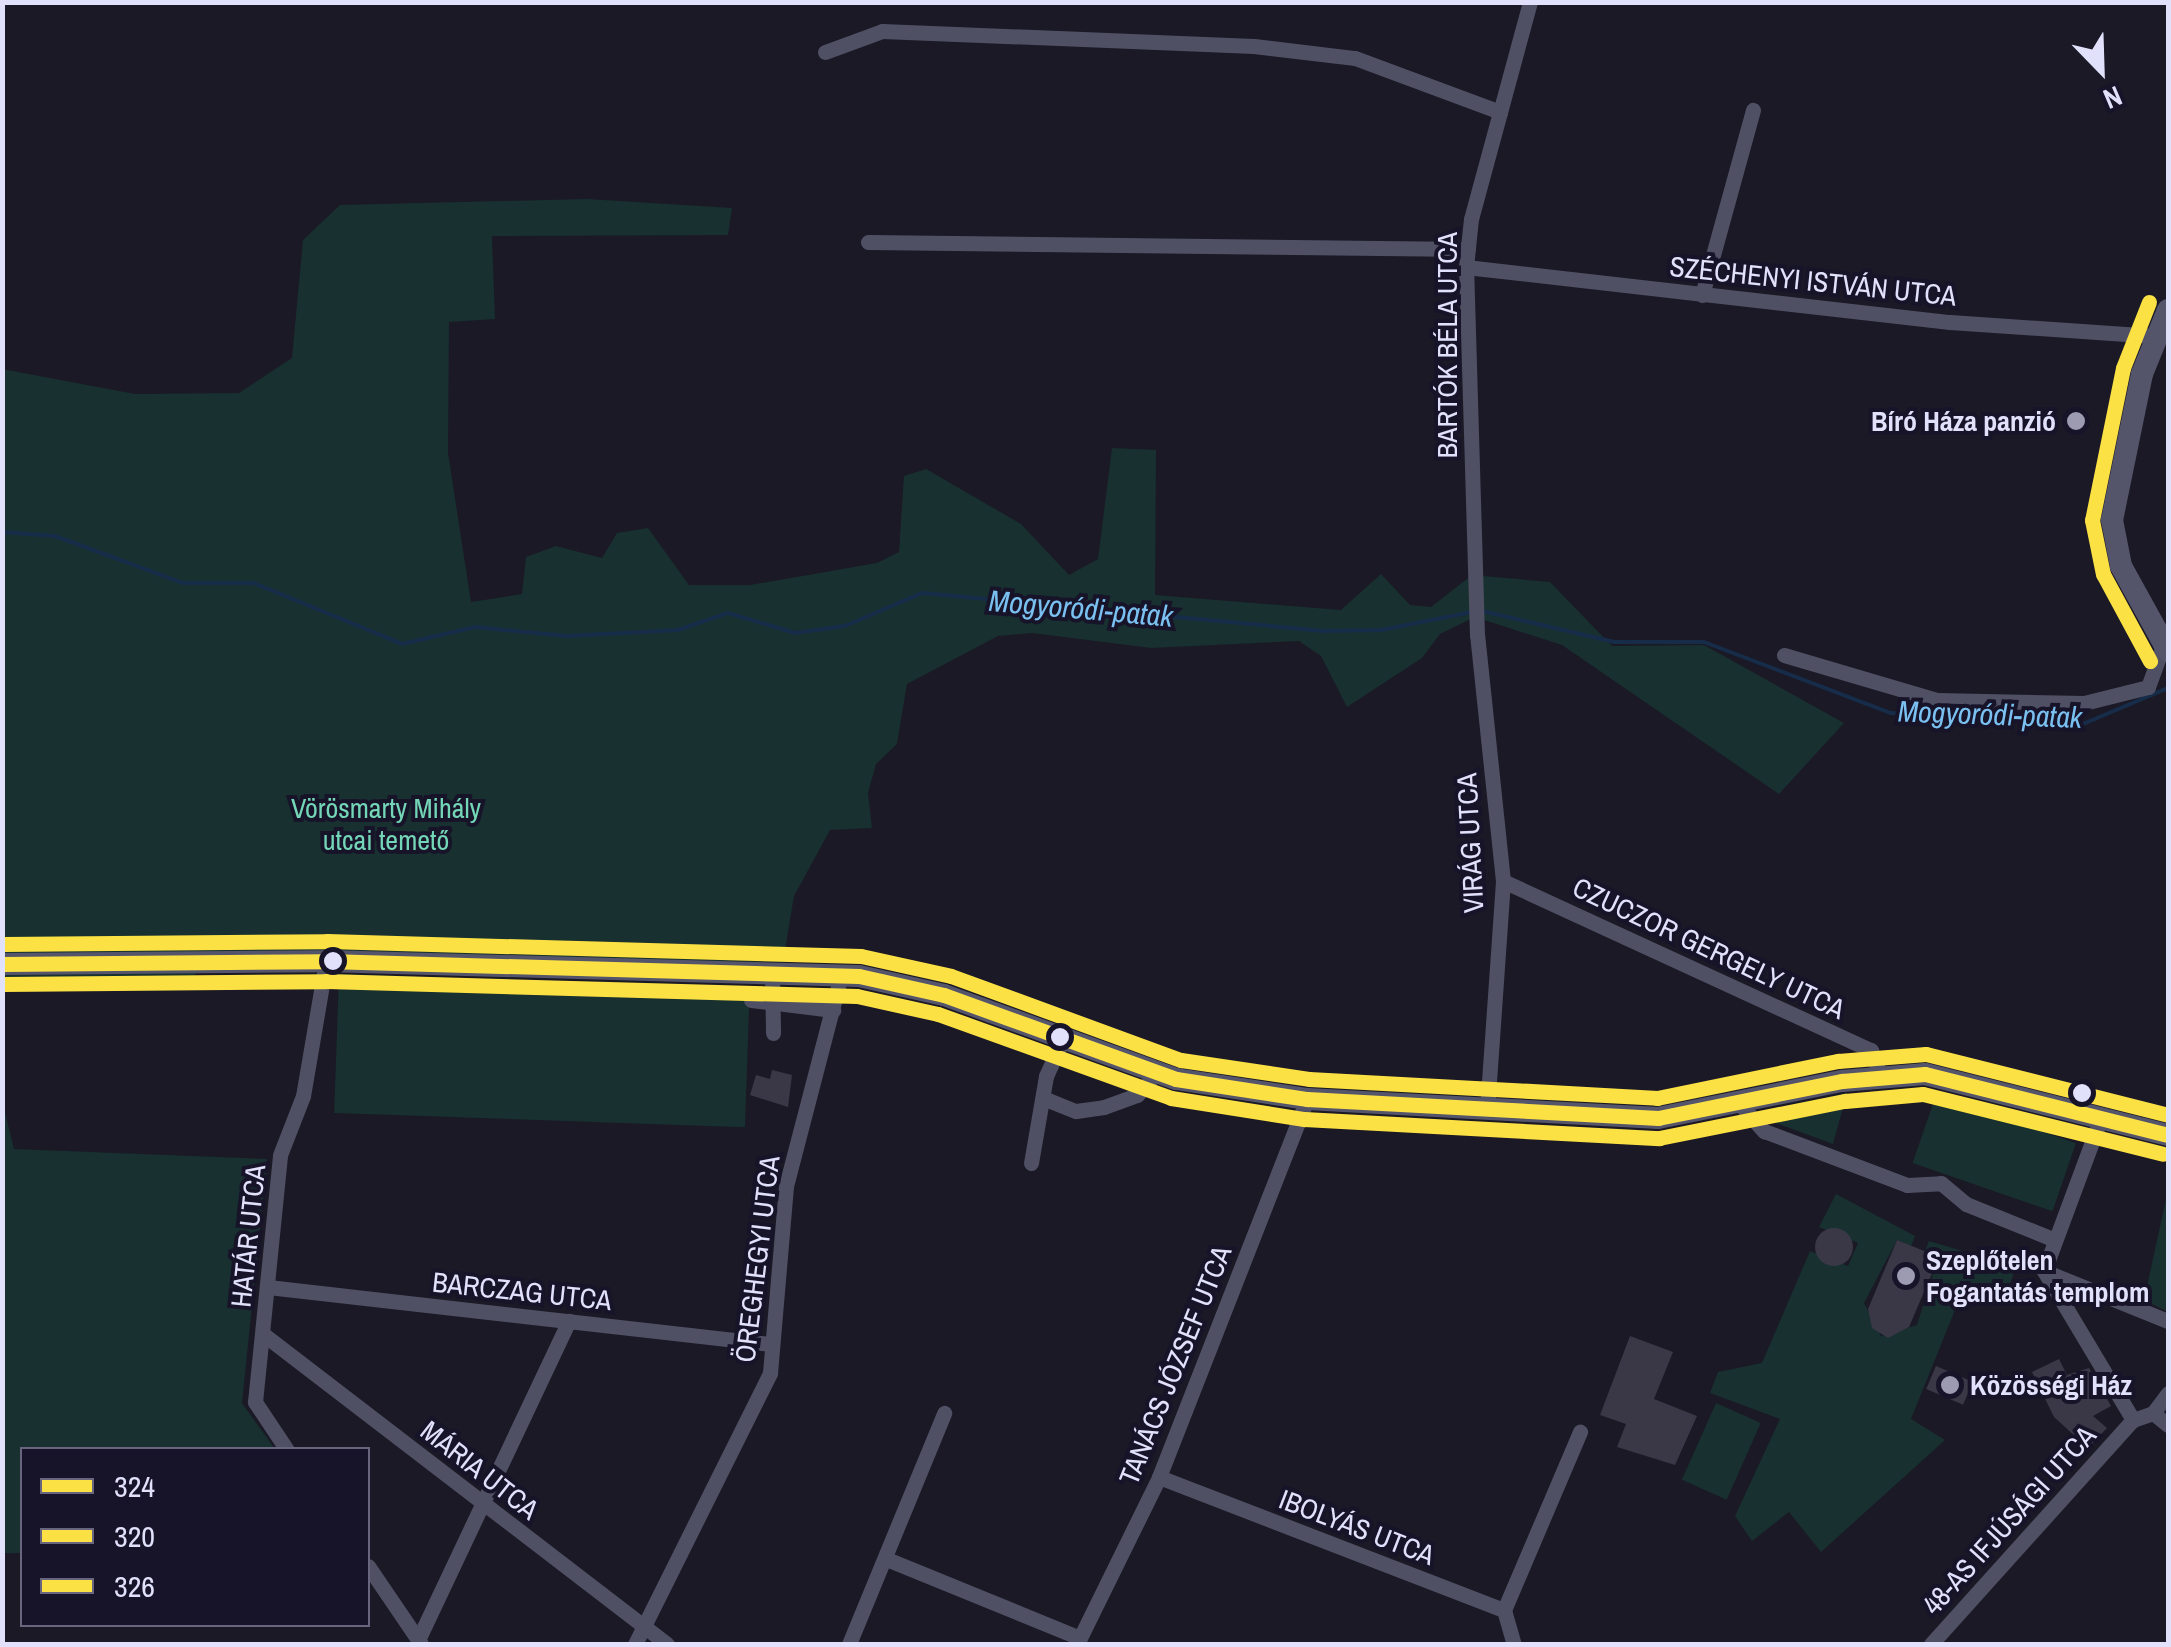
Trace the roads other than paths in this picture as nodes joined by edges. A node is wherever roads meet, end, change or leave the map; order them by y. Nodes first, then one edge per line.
1 (1530, 2) edge
2 (825, 52) dead end
3 (1754, 110) dead end
4 (1500, 112) junction
5 (868, 242) dead end
6 (1468, 249) junction
7 (1466, 268) junction
8 (1702, 295) junction
9 (2168, 310) edge
10 (2155, 336) junction
11 (1477, 634) joint
12 (2166, 647) edge
13 (1784, 655) dead end
14 (1503, 881) junction
15 (326, 961) junction
16 (2, 964) edge
17 (772, 974) junction
18 (841, 975) junction
19 (751, 1000) dead end
20 (770, 1003) junction
21 (833, 1010) junction
22 (773, 1032) dead end
23 (1063, 1039) junction
24 (1156, 1073) junction
25 (1880, 1075) junction
26 (1043, 1098) junction
27 (1307, 1099) junction
28 (1741, 1105) junction
29 (1486, 1110) junction
30 (2101, 1118) junction
31 (2166, 1131) edge
32 (1031, 1163) dead end
33 (2055, 1240) junction
34 (2044, 1271) junction
35 (268, 1287) junction
36 (569, 1321) junction
37 (2168, 1321) edge
38 (263, 1334) junction
39 (770, 1344) junction
40 (2168, 1393) edge
41 (944, 1413) dead end
42 (2153, 1413) junction
43 (2133, 1420) junction
44 (2168, 1424) edge
45 (1580, 1432) dead end
46 (285, 1447) edge
47 (1160, 1477) junction
48 (484, 1504) junction
49 (890, 1560) junction
50 (370, 1569) edge
51 (1504, 1610) junction
52 (643, 1627) junction
53 (1078, 1641) edge
54 (420, 1642) edge
55 (635, 1644) edge
56 (667, 1644) edge
57 (850, 1644) edge
58 (1514, 1644) edge
59 (1931, 1644) edge

1 - 4 street, BARTÓK BÉLA UTCA
2 - 4 street
3 - 8 street
4 - 6 street, BARTÓK BÉLA UTCA
5 - 6 street
6 - 7 street, BARTÓK BÉLA UTCA
7 - 8 street, SZÉCHENYI ISTVÁN UTCA
7 - 11 street, BARTÓK BÉLA UTCA
8 - 10 street, SZÉCHENYI ISTVÁN UTCA
9 - 10 main road
10 - 12 main road
11 - 14 street, VIRÁG UTCA
12 - 13 street
14 - 25 street, CZUCZOR GERGELY UTCA
14 - 29 street, VIRÁG UTCA
15 - 16 main road
15 - 17 main road
15 - 35 street, HATÁR UTCA
17 - 18 main road
17 - 20 street
18 - 21 street, ÖREGHEGYI UTCA
18 - 23 main road
19 - 20 street
20 - 21 street
20 - 22 street
21 - 39 street, ÖREGHEGYI UTCA
23 - 24 main road
23 - 26 street
24 - 26 street
24 - 27 main road
25 - 28 main road
25 - 30 main road
26 - 32 street
27 - 29 main road
27 - 47 street, TANÁCS JÓZSEF UTCA
28 - 29 main road
28 - 33 street
30 - 31 main road
30 - 33 street
33 - 34 street
34 - 37 street
34 - 43 street
35 - 36 street, BARCZAG UTCA
35 - 38 street, HATÁR UTCA
36 - 39 street, BARCZAG UTCA
36 - 48 street
38 - 46 street, HATÁR UTCA
38 - 48 street, MÁRIA UTCA
39 - 52 street, ÖREGHEGYI UTCA
40 - 42 street
41 - 49 street
42 - 43 street, 48-AS IFJÚSÁGI UTCA
42 - 44 street
43 - 59 street, 48-AS IFJÚSÁGI UTCA
45 - 51 street
47 - 51 street, IBOLYÁS UTCA
47 - 53 street, TANÁCS JÓZSEF UTCA
48 - 52 street, MÁRIA UTCA
48 - 54 street
49 - 53 street
49 - 57 street
50 - 54 street
51 - 58 street
52 - 55 street, ÖREGHEGYI UTCA
52 - 56 street, MÁRIA UTCA

